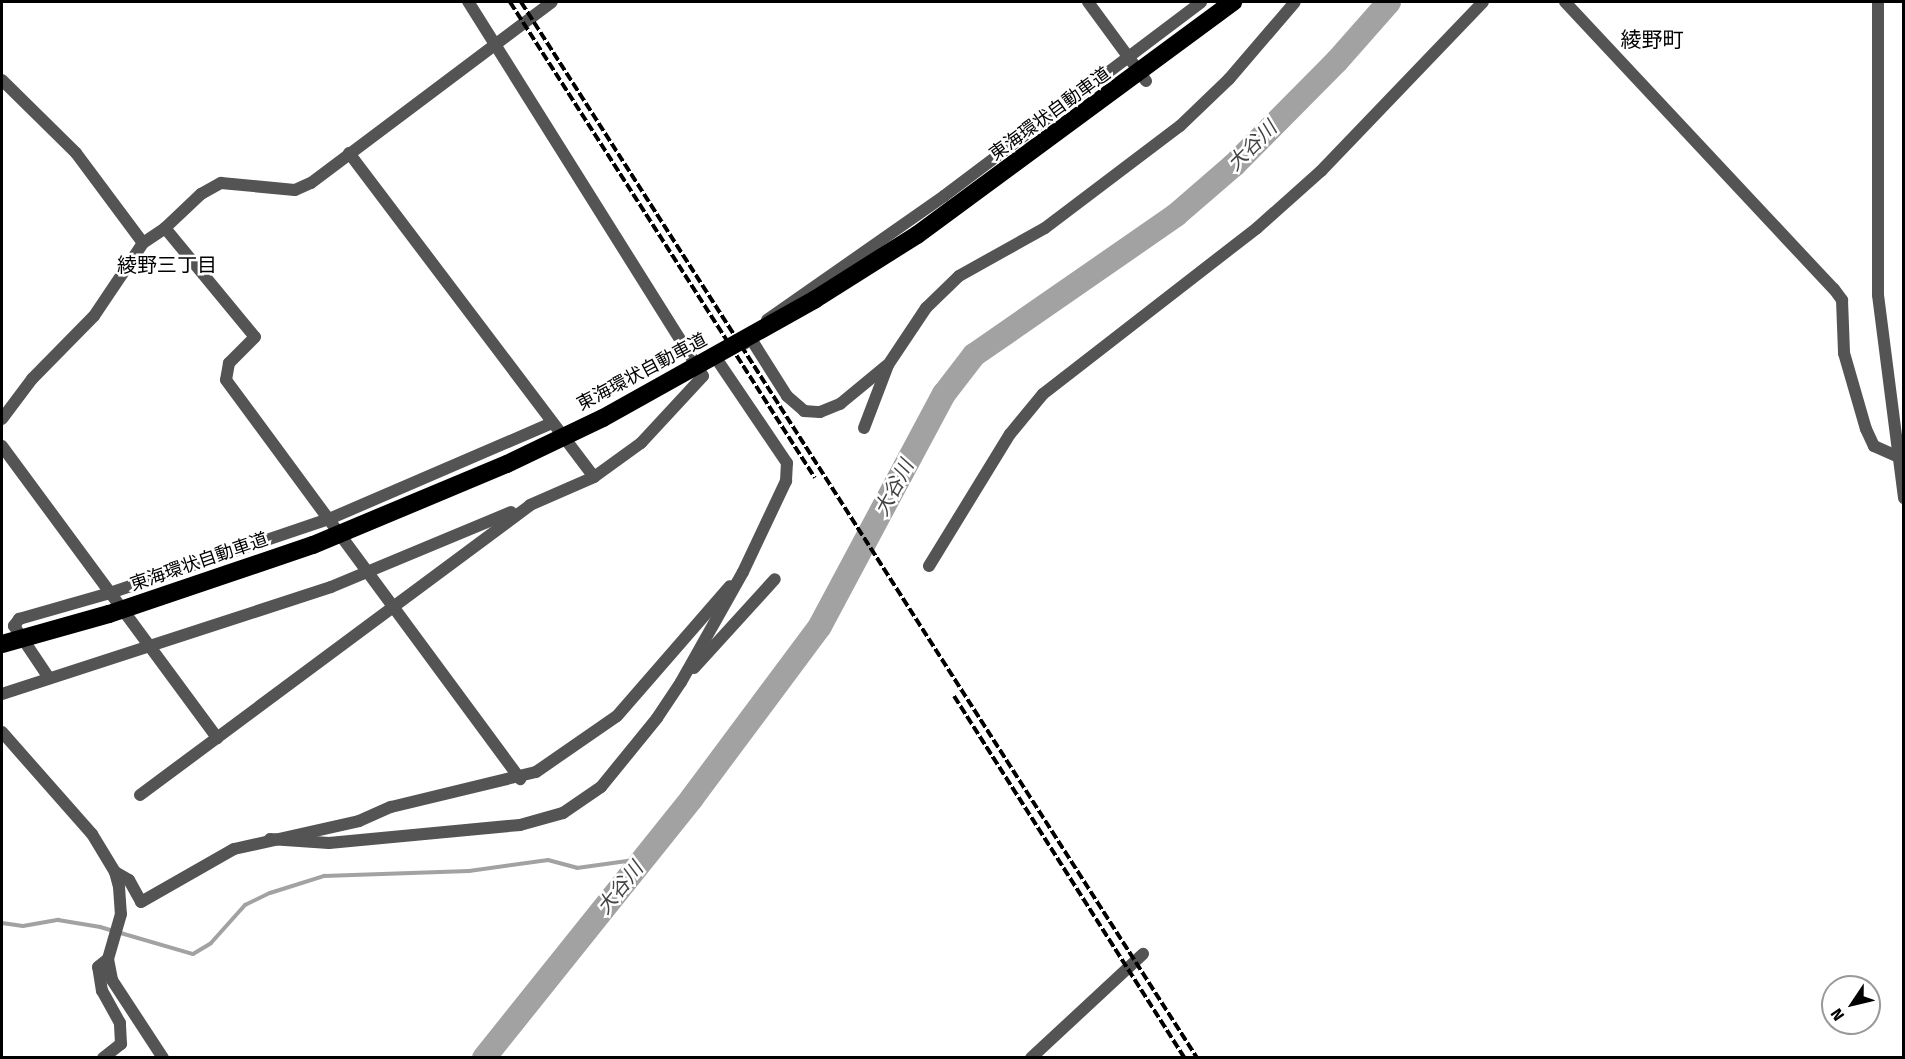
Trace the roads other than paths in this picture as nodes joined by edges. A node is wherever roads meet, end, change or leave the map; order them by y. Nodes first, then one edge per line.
1 (468, 2) edge
2 (552, 2) edge
3 (1088, 2) edge
4 (1201, 2) edge
5 (1233, 2) edge
6 (1296, 2) edge
7 (1483, 2) edge
8 (1565, 2) edge
9 (1878, 2) edge
10 (495, 44) junction
11 (1129, 57) junction
12 (2, 80) edge
13 (1146, 81) dead end
14 (349, 153) junction
15 (165, 228) junction
16 (143, 243) junction
17 (751, 339) junction
18 (720, 364) junction
19 (888, 364) junction
20 (703, 376) junction
21 (2, 419) edge
22 (552, 423) junction
23 (864, 428) dead end
24 (2, 446) edge
25 (1896, 456) junction
26 (594, 477) junction
27 (1904, 498) edge
28 (530, 505) junction
29 (329, 519) junction
30 (928, 566) dead end
31 (369, 572) junction
32 (743, 572) junction
33 (775, 579) dead end
34 (107, 594) junction
35 (395, 607) junction
36 (2, 644) edge
37 (149, 649) junction
38 (49, 678) junction
39 (681, 682) junction
40 (2, 694) edge
41 (2, 732) edge
42 (217, 738) junction
43 (520, 779) junction
44 (140, 795) dead end
45 (270, 839) junction
46 (115, 872) junction
47 (1143, 954) dead end
48 (108, 959) junction
49 (103, 1058) edge
50 (163, 1058) edge
51 (1031, 1058) edge

1 - 10 street
2 - 10 street
3 - 11 street
4 - 11 street
5 - 36 highway, 東海環状自動車道
6 - 19 street
7 - 30 street
8 - 25 street
9 - 25 street
10 - 14 street
10 - 20 street
11 - 13 street
11 - 17 street
12 - 16 street
14 - 15 street
14 - 22 street
15 - 16 street
15 - 29 street
16 - 21 street
17 - 18 street
17 - 19 street
18 - 20 street
18 - 32 street
19 - 23 street
20 - 26 street
22 - 26 street
22 - 29 street
24 - 34 street
25 - 27 street
26 - 28 street
28 - 31 street
28 - 35 street
29 - 31 street
29 - 34 street
31 - 35 street
31 - 37 street
32 - 39 street
32 - 43 street
33 - 39 street
34 - 37 street
34 - 38 street
35 - 42 street
35 - 43 street
37 - 38 street
37 - 42 street
38 - 40 street
39 - 45 street
41 - 46 street
42 - 44 street
43 - 45 street
45 - 46 street
46 - 48 street
47 - 51 street
48 - 49 street
48 - 50 street

